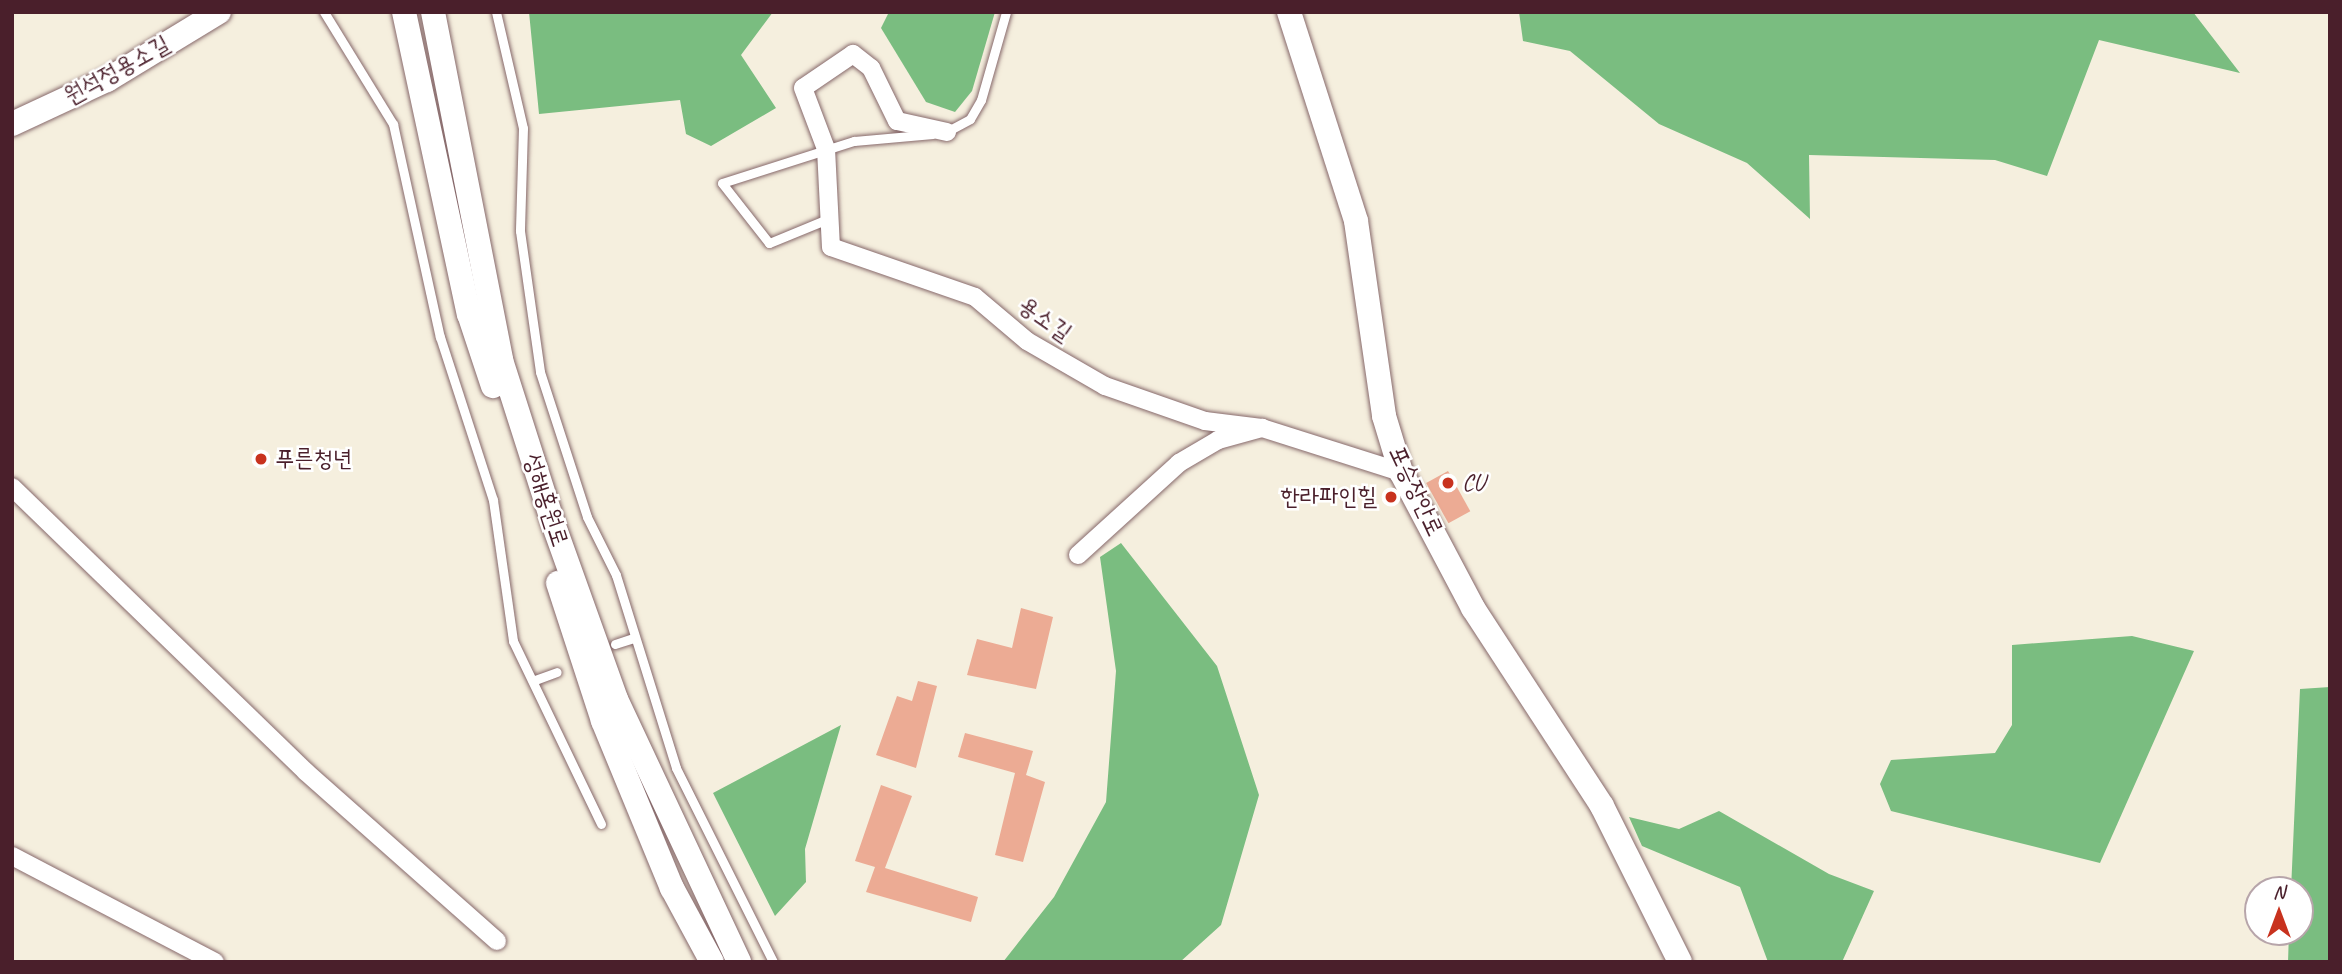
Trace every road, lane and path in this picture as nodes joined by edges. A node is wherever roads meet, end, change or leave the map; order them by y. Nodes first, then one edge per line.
1 (219, 12) edge
2 (324, 12) edge
3 (404, 12) edge
4 (433, 12) edge
5 (496, 12) edge
6 (1006, 12) edge
7 (1289, 12) edge
8 (12, 124) edge
9 (947, 132) junction
10 (826, 149) junction
11 (830, 218) junction
12 (1262, 428) junction
13 (1401, 472) junction
14 (12, 487) edge
15 (1078, 555) dead end
16 (634, 638) junction
17 (615, 644) dead end
18 (557, 672) dead end
19 (535, 680) junction
20 (601, 824) dead end
21 (12, 856) edge
22 (497, 941) dead end
23 (215, 962) edge
24 (712, 962) edge
25 (739, 962) edge
26 (773, 962) edge
27 (1680, 962) edge

1 - 8 main road, 원석정용소길
2 - 19 lane
3 - 24 main road, 성해홍원로
4 - 25 main road, 성해홍원로
5 - 16 lane
6 - 9 lane
7 - 13 main road, 포승장안로
9 - 10 lane
9 - 10 street, 용소길
10 - 11 street, 용소길
10 - 11 lane
11 - 12 street, 용소길
12 - 13 street, 용소길
12 - 15 street
13 - 27 main road, 포승장안로
14 - 22 street
16 - 17 lane
16 - 26 lane
18 - 19 lane
19 - 20 lane
21 - 23 street

